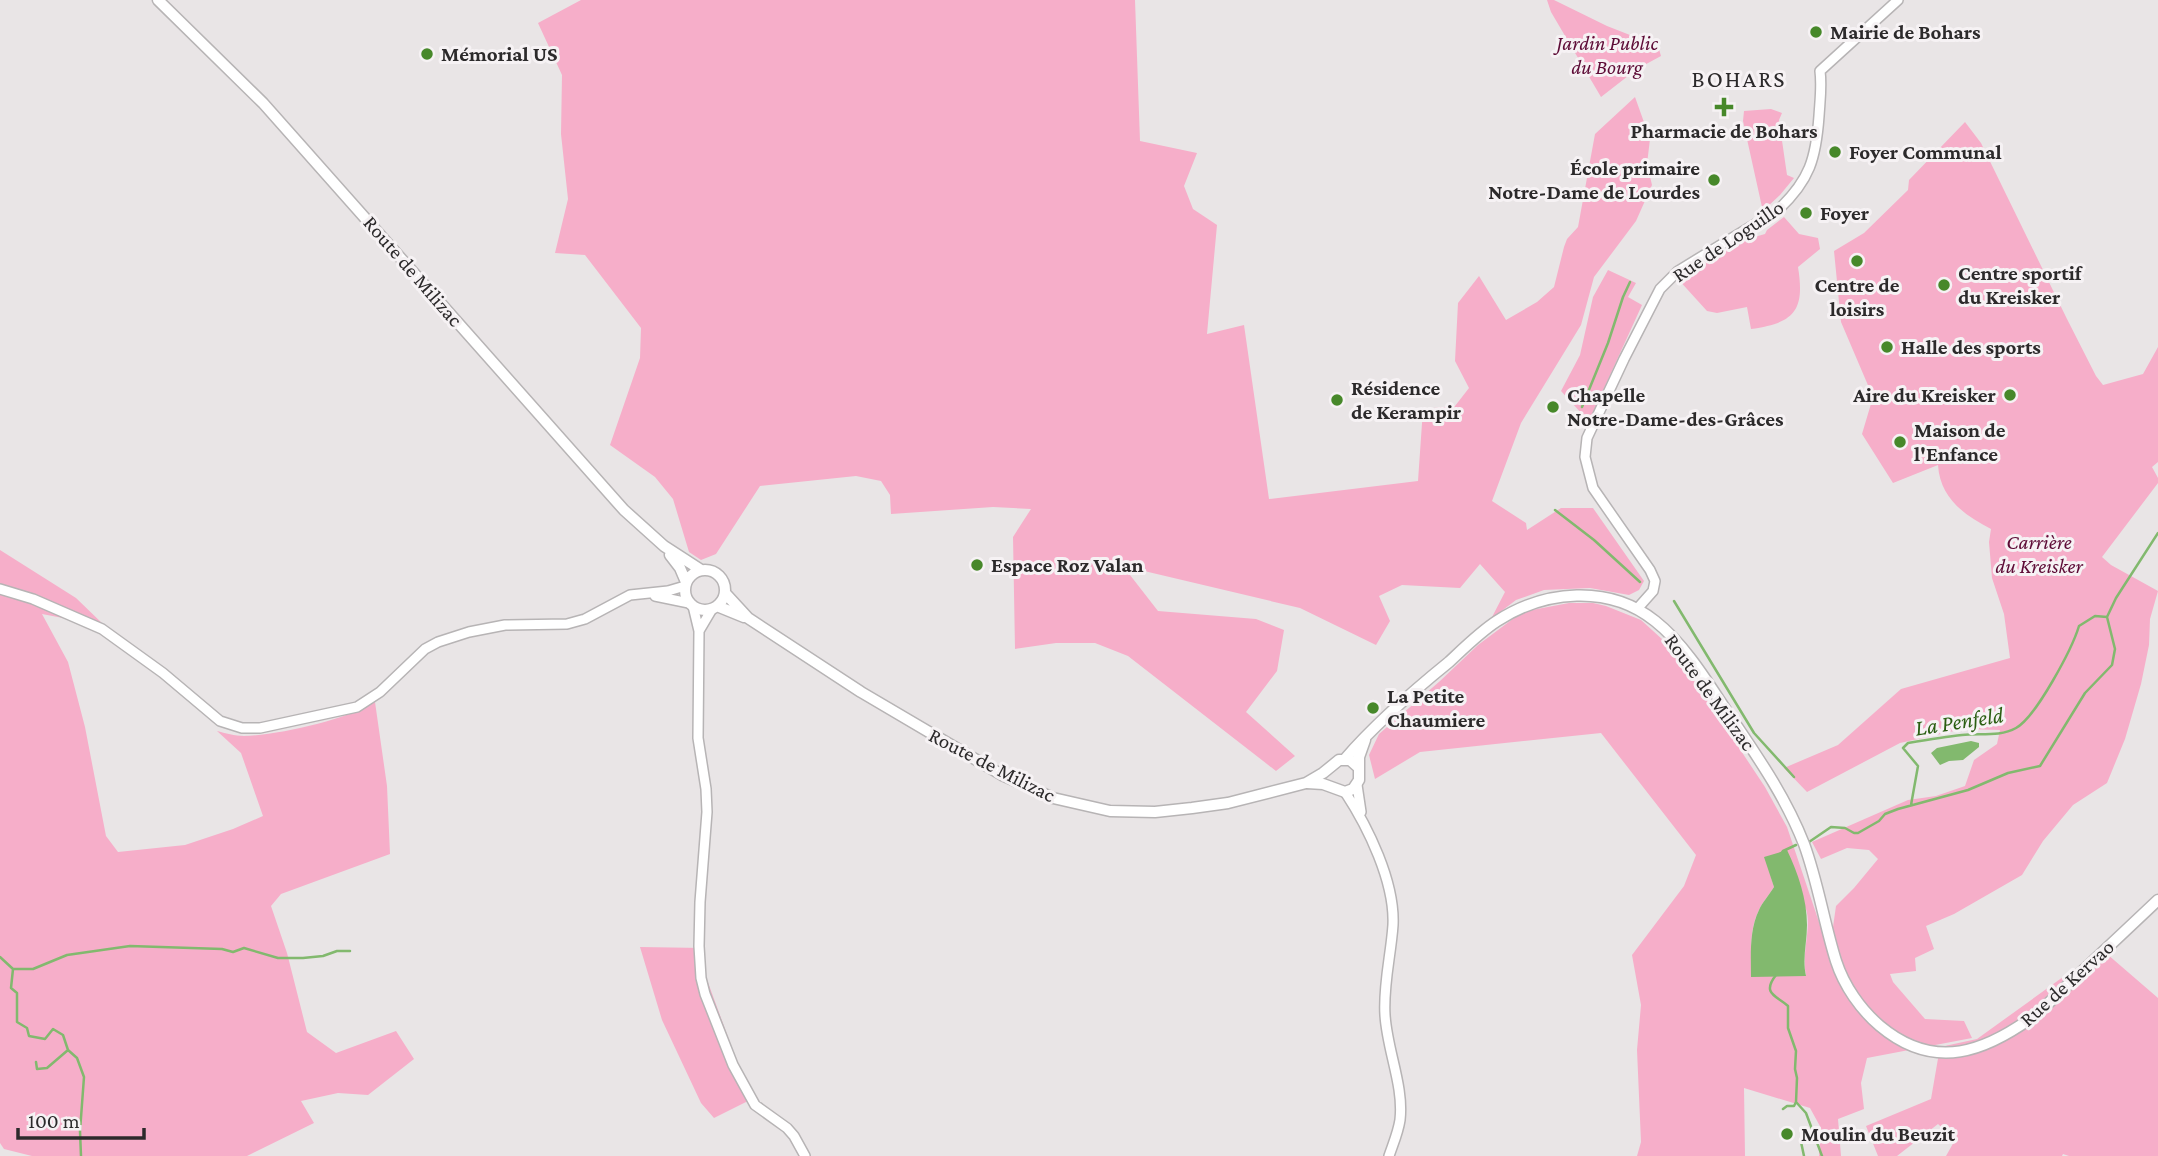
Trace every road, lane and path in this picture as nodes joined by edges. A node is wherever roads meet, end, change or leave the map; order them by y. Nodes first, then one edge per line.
1 (158, 0) edge
2 (1898, 0) edge
3 (664, 546) junction
4 (701, 570) junction
5 (685, 584) junction
6 (0, 589) edge
7 (724, 593) junction
8 (643, 594) junction
9 (691, 605) junction
10 (714, 608) junction
11 (1637, 609) junction
12 (748, 618) junction
13 (699, 631) junction
14 (1367, 733) junction
15 (1345, 759) junction
16 (1330, 767) junction
17 (1359, 768) junction
18 (1306, 783) junction
19 (1357, 785) junction
20 (1332, 787) junction
21 (1345, 792) junction
22 (1361, 817) junction
23 (1804, 844) joint
24 (2158, 900) edge
25 (805, 1156) edge
26 (1389, 1156) edge

1 - 3 main road, Route de Milizac
2 - 11 street, Rue de Loguillo
3 - 4 main road, Route de Milizac
3 - 5 main road, Route de Milizac
4 - 5 main road
4 - 7 main road
5 - 8 street
5 - 9 main road
6 - 8 street
7 - 10 main road
7 - 12 main road, Route de Milizac
8 - 9 street
9 - 10 main road
9 - 13 street
10 - 12 main road, Route de Milizac
10 - 13 street
11 - 14 main road, Route de Milizac
11 - 23 main road, Route de Milizac
12 - 18 main road, Route de Milizac
13 - 25 street
14 - 15 main road, Route de Milizac
14 - 17 main road
15 - 16 main road
15 - 17 main road
16 - 18 main road, Route de Milizac
16 - 20 main road
17 - 19 main road
18 - 20 main road, Route de Milizac
19 - 21 main road
19 - 22 street
20 - 21 main road
21 - 22 street
22 - 26 street
23 - 24 main road, Rue de Kervao

